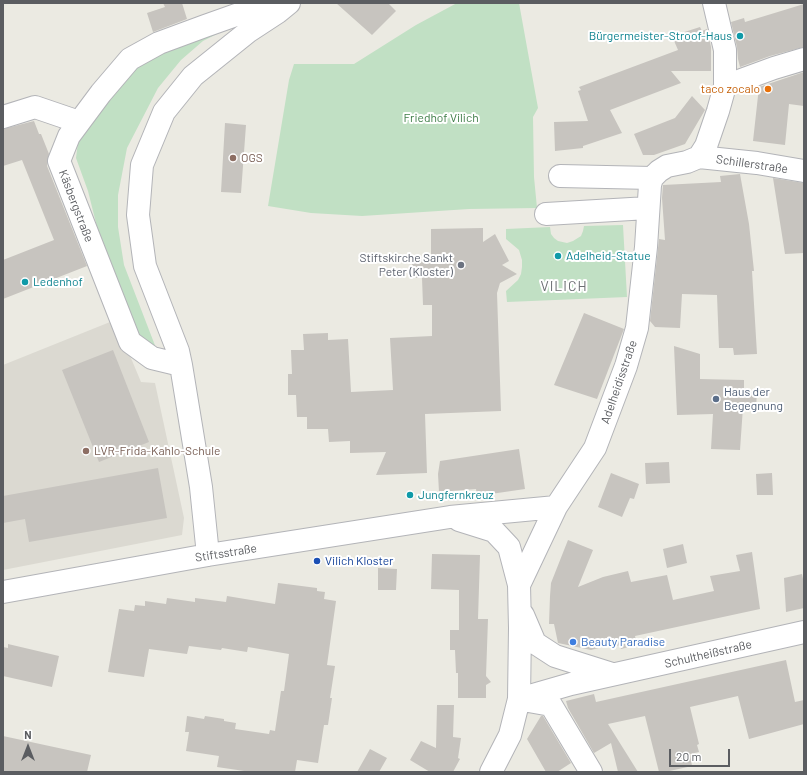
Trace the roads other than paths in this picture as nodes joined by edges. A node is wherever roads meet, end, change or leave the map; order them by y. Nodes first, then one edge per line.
1 (270, 3) edge
2 (289, 3) edge
3 (714, 3) edge
4 (804, 60) edge
5 (725, 86) junction
6 (3, 117) edge
7 (79, 122) junction
8 (699, 157) junction
9 (804, 171) edge
10 (560, 176) dead end
11 (652, 178) junction
12 (648, 208) junction
13 (546, 214) dead end
14 (181, 365) junction
15 (556, 507) junction
16 (450, 517) junction
17 (208, 555) junction
18 (519, 584) junction
19 (3, 592) edge
20 (520, 610) junction
21 (804, 632) edge
22 (613, 675) junction
23 (519, 699) junction
24 (491, 772) edge
25 (591, 772) edge

1 - 7 street, Käsbergstraße
2 - 14 street
3 - 5 street
4 - 5 street
5 - 8 street
6 - 7 street
7 - 14 street, Käsbergstraße
8 - 9 street, Schillerstraße
8 - 11 street
10 - 11 street
11 - 12 street, Adelheidisstraße
12 - 13 street
12 - 15 street, Adelheidisstraße
14 - 17 street
15 - 16 street, Stiftsstraße
15 - 18 street, Adelheidisstraße
16 - 17 street, Stiftsstraße
16 - 18 street, Stiftsstraße
17 - 19 street, Stiftsstraße
18 - 20 street, Adelheidisstraße
20 - 22 street
20 - 23 street, Adelheidisstraße
21 - 22 street, Schultheißstraße
22 - 23 street, Schultheißstraße
23 - 24 street, Adelheidisstraße
23 - 25 street

